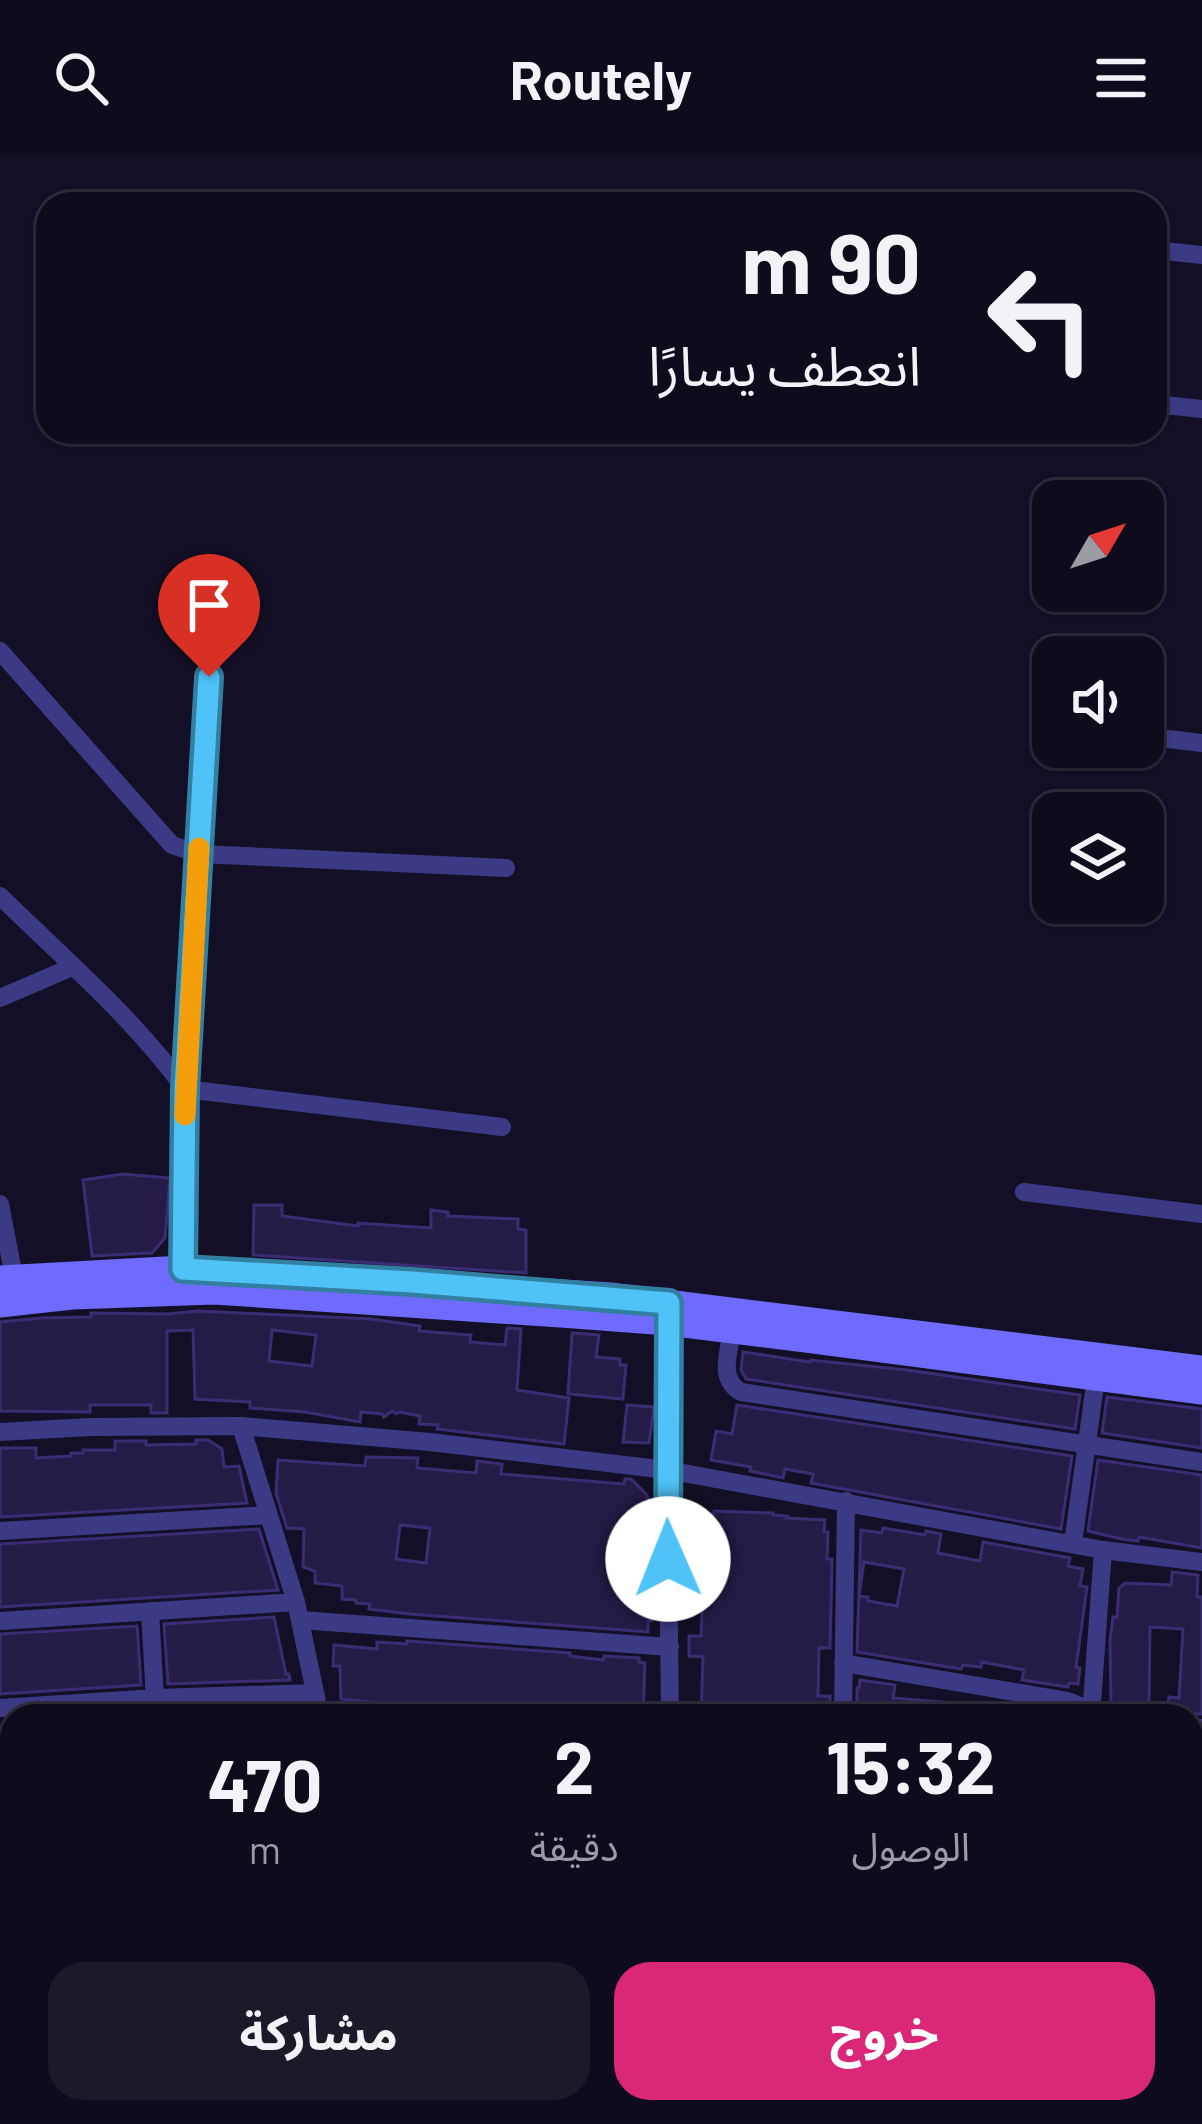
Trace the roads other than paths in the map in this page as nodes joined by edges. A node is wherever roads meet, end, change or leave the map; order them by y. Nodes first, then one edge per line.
1 (1167, 251) edge
2 (1202, 255) edge
3 (1167, 405) edge
4 (1202, 409) edge
5 (0, 651) edge
6 (209, 677) dead end
7 (1164, 738) edge
8 (1202, 743) edge
9 (199, 854) junction
10 (506, 868) dead end
11 (0, 896) edge
12 (73, 968) junction
13 (0, 998) edge
14 (185, 1089) junction
15 (502, 1127) dead end
16 (1024, 1192) dead end
17 (0, 1204) edge
18 (1202, 1214) edge
19 (183, 1269) junction
20 (7, 1278) edge
21 (0, 1304) edge
22 (668, 1312) junction
23 (732, 1330) junction
24 (1202, 1369) edge
25 (1096, 1378) junction
26 (1202, 1390) edge
27 (242, 1426) junction
28 (0, 1432) edge
29 (1085, 1445) junction
30 (1202, 1462) edge
31 (667, 1470) junction
32 (846, 1501) junction
33 (269, 1515) junction
34 (0, 1531) edge
35 (1073, 1543) junction
36 (1103, 1550) junction
37 (1202, 1562) edge
38 (151, 1611) junction
39 (298, 1611) junction
40 (0, 1621) edge
41 (670, 1647) junction
42 (843, 1664) junction
43 (156, 1704) edge
44 (317, 1704) edge
45 (670, 1704) edge
46 (843, 1704) edge
47 (1079, 1704) edge
48 (1095, 1704) edge

1 - 2 street
3 - 4 street
5 - 9 street
6 - 9 street
7 - 8 street
9 - 10 street
9 - 14 street
11 - 12 street
12 - 13 street
12 - 14 street
14 - 15 street
14 - 19 street
16 - 18 street
17 - 20 street
19 - 20 street
19 - 22 street
21 - 22 street
22 - 23 street
22 - 24 street
22 - 31 street
23 - 25 street
23 - 29 street
25 - 26 street
25 - 29 street
27 - 28 street
27 - 31 street
27 - 33 street
29 - 30 street
29 - 35 street
31 - 32 street
31 - 41 street
32 - 35 street
32 - 42 street
33 - 34 street
33 - 39 street
35 - 36 street
36 - 37 street
36 - 48 street
38 - 39 street
38 - 40 street
38 - 43 street
39 - 41 street
39 - 44 street
41 - 45 street
42 - 46 street
42 - 47 street

